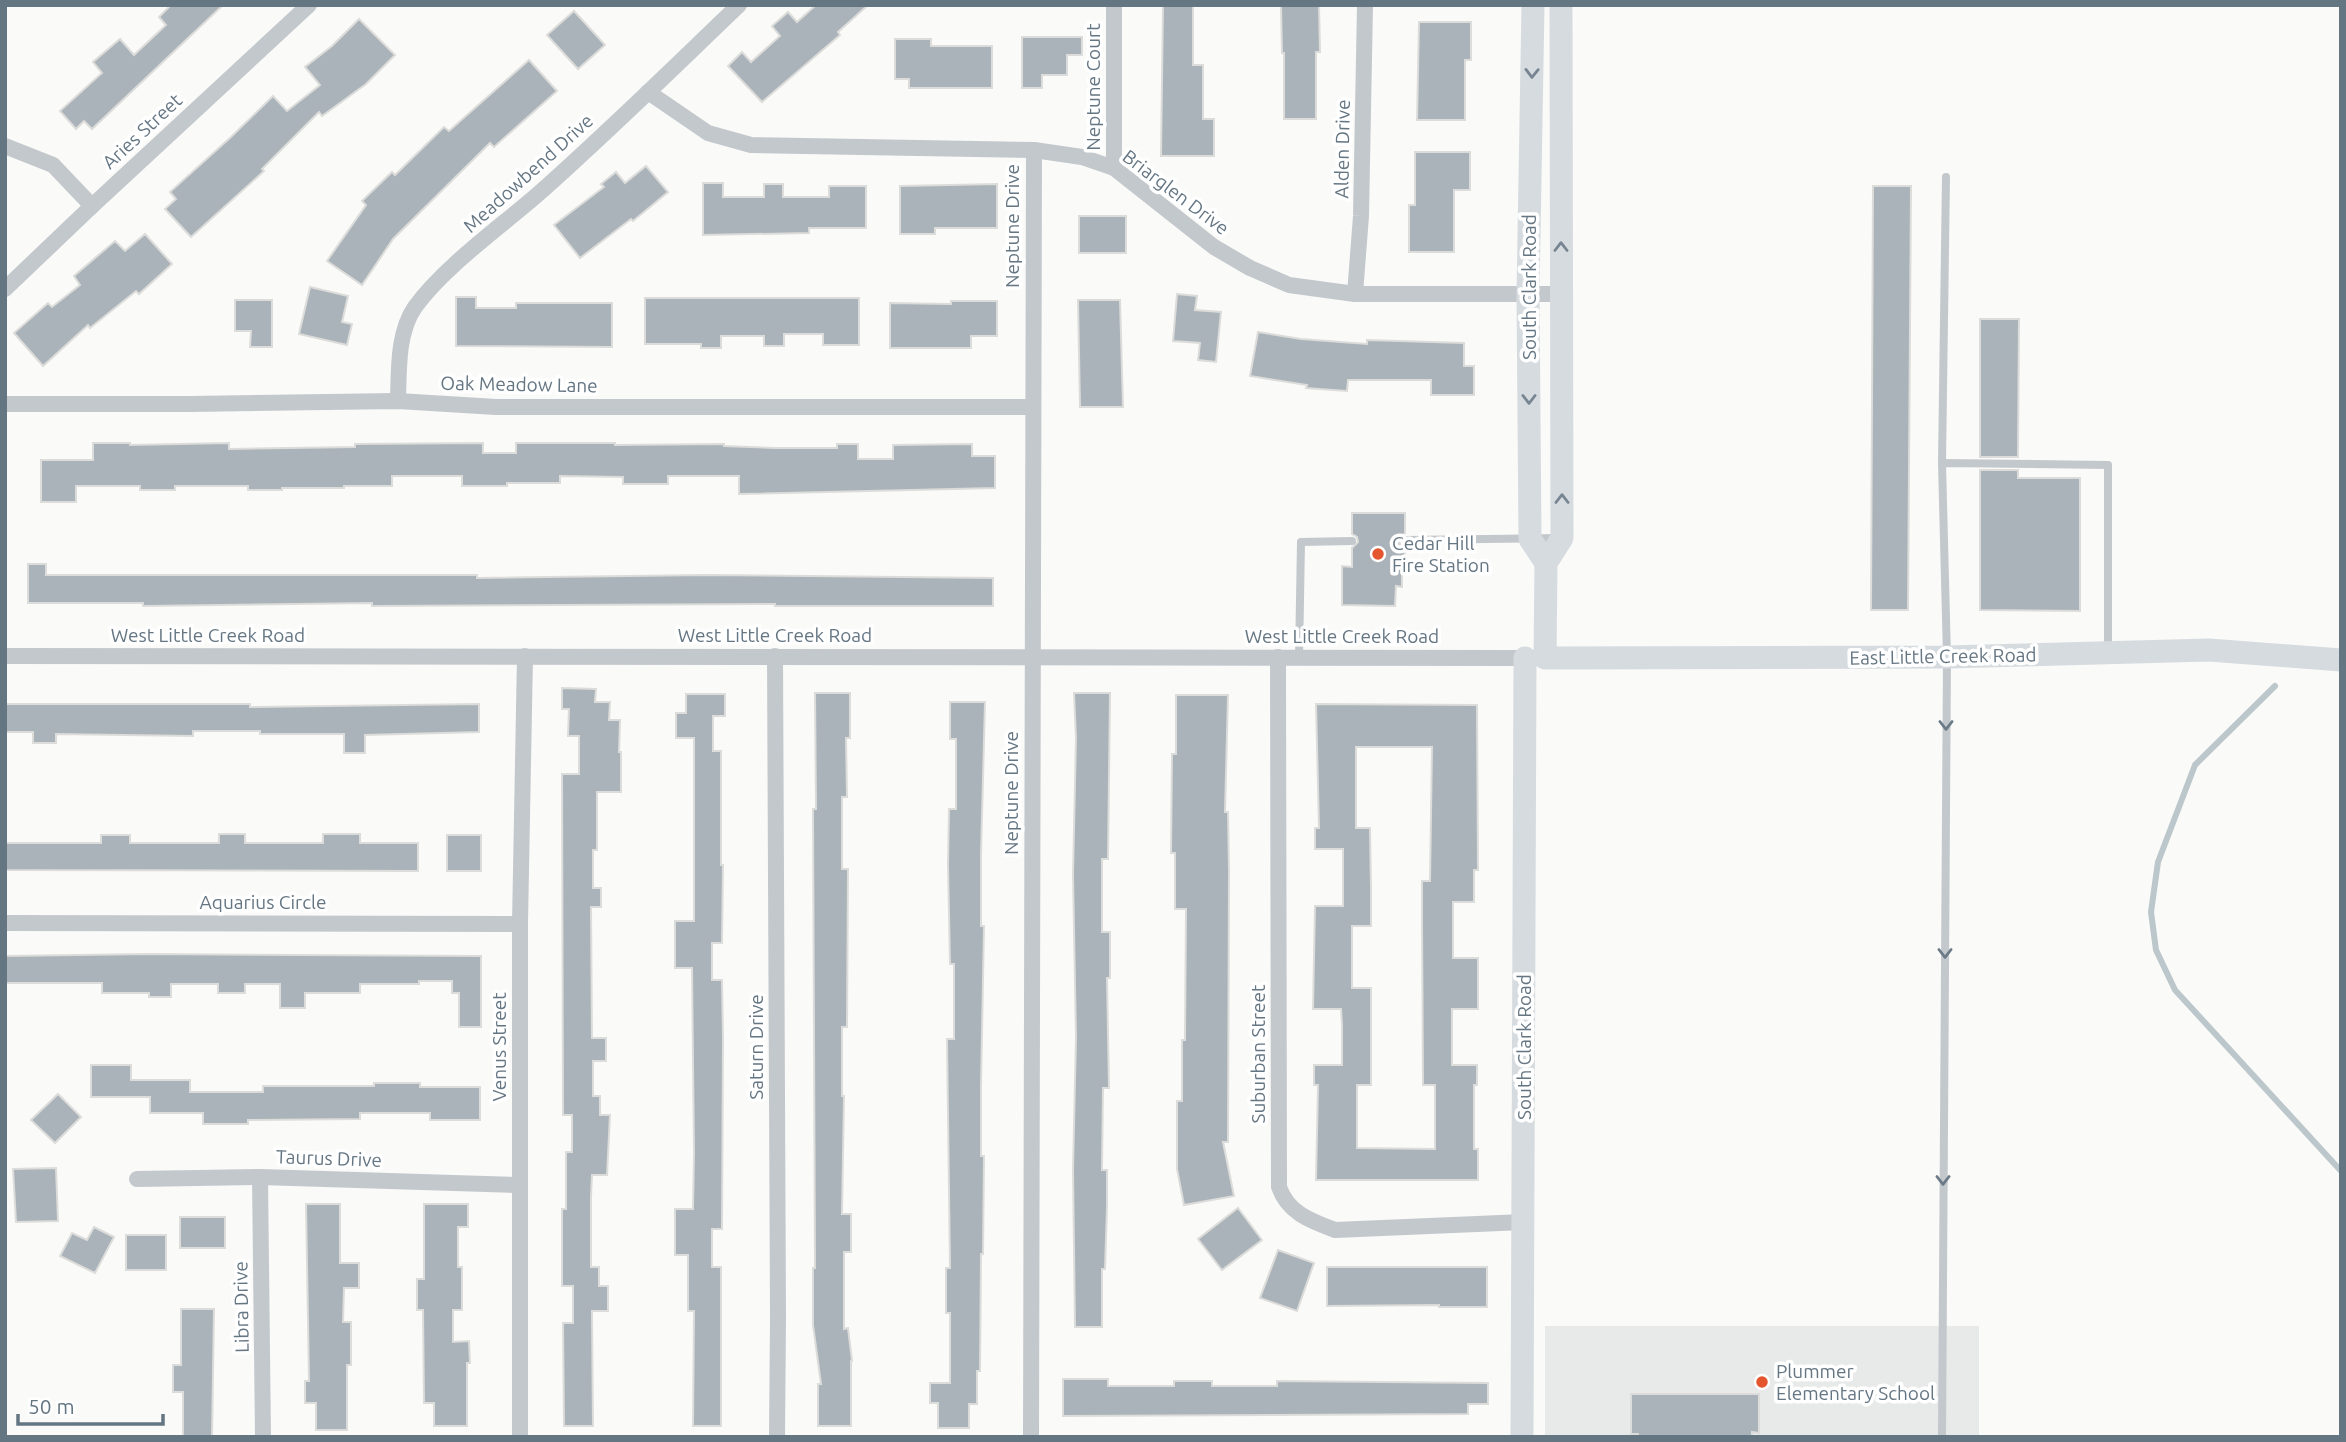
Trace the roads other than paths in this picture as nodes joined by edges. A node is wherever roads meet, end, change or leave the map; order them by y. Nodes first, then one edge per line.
1 (309, 5) edge
2 (740, 5) edge
3 (1114, 5) edge
4 (1365, 5) edge
5 (1534, 5) edge
6 (1561, 5) edge
7 (648, 92) junction
8 (5, 146) edge
9 (1034, 150) junction
10 (1114, 168) junction
11 (1946, 177) dead end
12 (92, 206) junction
13 (5, 289) edge
14 (1355, 293) junction
15 (1561, 293) junction
16 (1528, 294) junction
17 (398, 401) junction
18 (5, 404) edge
19 (1032, 407) junction
20 (1942, 463) junction
21 (1562, 538) junction
22 (1530, 539) junction
23 (1405, 540) dead end
24 (1352, 541) dead end
25 (1546, 562) junction
26 (2108, 653) junction
27 (5, 656) edge
28 (524, 656) junction
29 (775, 656) junction
30 (1033, 656) junction
31 (1278, 657) junction
32 (1298, 657) junction
33 (1947, 657) junction
34 (1535, 658) junction
35 (2341, 660) edge
36 (5, 923) edge
37 (520, 924) junction
38 (260, 1177) junction
39 (137, 1179) dead end
40 (520, 1185) junction
41 (1524, 1222) junction
42 (263, 1437) edge
43 (520, 1437) edge
44 (777, 1437) edge
45 (1031, 1437) edge
46 (1522, 1437) edge
47 (1942, 1437) edge

1 - 12 street, Aries Street
2 - 7 street, Meadowbend Drive
3 - 10 street, Neptune Court
4 - 14 street, Alden Drive
5 -> 16 street, South Clark Road
15 -> 6 street, South Clark Road
7 - 9 street, Briarglen Drive
7 - 17 street, Meadowbend Drive
8 - 12 street
9 - 10 street, Briarglen Drive
9 - 19 street, Neptune Drive
10 - 14 street, Briarglen Drive
11 - 20 lane
12 - 13 street, Aries Street
14 - 16 street, Briarglen Drive
15 - 16 street, Briarglen Drive
21 -> 15 street, South Clark Road
16 -> 22 street, South Clark Road
17 - 18 street, Oak Meadow Lane
17 - 19 street, Oak Meadow Lane
19 - 30 street, Neptune Drive
20 - 26 lane
20 - 33 lane
21 - 22 lane
21 - 25 street
22 - 23 lane
22 - 25 street
24 - 32 lane
25 - 34 street, South Clark Road
26 - 33 street, East Little Creek Road
26 - 35 street, East Little Creek Road
27 - 28 street, West Little Creek Road
28 - 29 street, West Little Creek Road
28 - 37 street, Venus Street
29 - 30 street, West Little Creek Road
29 - 44 street, Saturn Drive
30 - 31 street, West Little Creek Road
30 - 45 street, Neptune Drive
31 - 32 street, West Little Creek Road
31 - 41 street, Suburban Street
32 - 34 street, West Little Creek Road
33 - 34 street, East Little Creek Road
33 -> 47 lane
34 - 41 street, South Clark Road
36 - 37 street, Aquarius Circle
37 - 40 street, Venus Street
38 - 39 street, Taurus Drive
38 - 40 street, Taurus Drive
38 - 42 street, Libra Drive
40 - 43 street, Venus Street
41 - 46 street, South Clark Road

